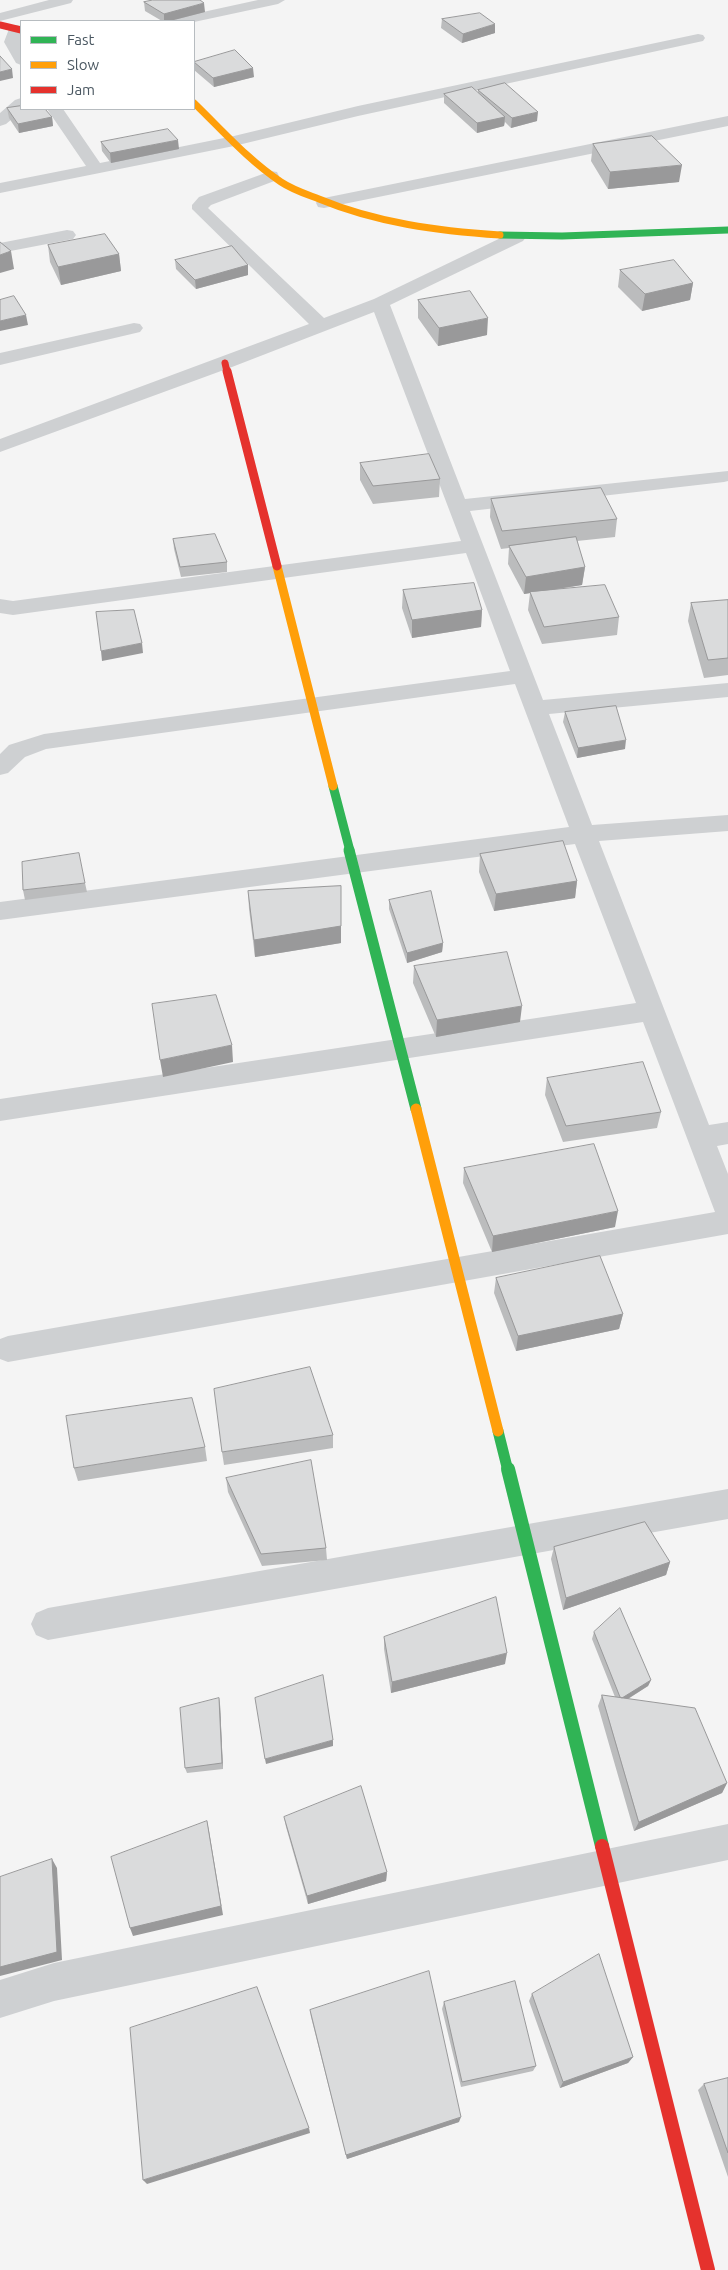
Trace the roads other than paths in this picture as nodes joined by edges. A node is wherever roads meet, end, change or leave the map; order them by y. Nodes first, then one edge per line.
1 (66, 0) edge
2 (278, 0) edge
3 (0, 17) edge
4 (185, 20) edge
5 (0, 25) edge
6 (19, 29) edge
7 (698, 38) dead end
8 (20, 58) edge
9 (20, 97) edge
10 (0, 101) edge
11 (20, 104) edge
12 (195, 104) edge
13 (56, 110) edge
14 (0, 121) edge
15 (728, 121) edge
16 (234, 141) junction
17 (96, 169) junction
18 (272, 176) junction
19 (0, 188) edge
20 (324, 203) junction
21 (728, 230) edge
22 (66, 235) dead end
23 (517, 236) junction
24 (0, 248) edge
25 (380, 304) junction
26 (321, 326) junction
27 (134, 328) dead end
28 (0, 359) edge
29 (225, 363) junction
30 (0, 446) edge
31 (724, 476) dead end
32 (458, 506) junction
33 (473, 546) junction
34 (279, 572) junction
35 (0, 606) edge
36 (523, 676) junction
37 (728, 690) edge
38 (314, 706) junction
39 (535, 708) junction
40 (0, 767) edge
41 (728, 822) edge
42 (584, 834) junction
43 (354, 865) junction
44 (0, 911) edge
45 (651, 1011) junction
46 (401, 1048) junction
47 (0, 1110) edge
48 (728, 1133) edge
49 (700, 1137) junction
50 (728, 1210) edge
51 (728, 1222) edge
52 (456, 1270) junction
53 (8, 1349) dead end
54 (728, 1504) edge
55 (526, 1539) junction
56 (48, 1624) dead end
57 (728, 1842) edge
58 (607, 1866) junction
59 (0, 1999) edge
60 (728, 2269) edge
61 (708, 2270) edge
62 (722, 2270) edge

1 - 3 street
2 - 4 street
5 - 6 street
6 - 8 street
7 - 16 street
9 - 10 street
11 - 14 street
12 - 16 street
13 - 17 street
15 - 20 street
16 - 17 street
16 - 18 street
17 - 19 street
18 - 20 street
18 - 26 street
20 - 23 street
21 - 23 street
22 - 24 street
23 - 25 street
25 - 26 street
25 - 32 street
26 - 29 street
27 - 28 street
29 - 30 street
29 - 34 street
31 - 32 street
32 - 33 street
33 - 34 street
33 - 36 street
34 - 35 street
34 - 38 street
36 - 38 street
36 - 39 street
37 - 39 street
38 - 40 street
38 - 43 street
39 - 42 street
41 - 42 street
42 - 43 street
42 - 45 street
43 - 44 street
43 - 46 street
45 - 46 street
45 - 49 street
46 - 47 street
46 - 52 street
48 - 49 street
49 - 50 street
51 - 52 street
52 - 53 street
52 - 55 street
54 - 55 street
55 - 56 street
55 - 58 street
57 - 58 street
58 - 59 street
58 - 61 street
60 - 62 street

